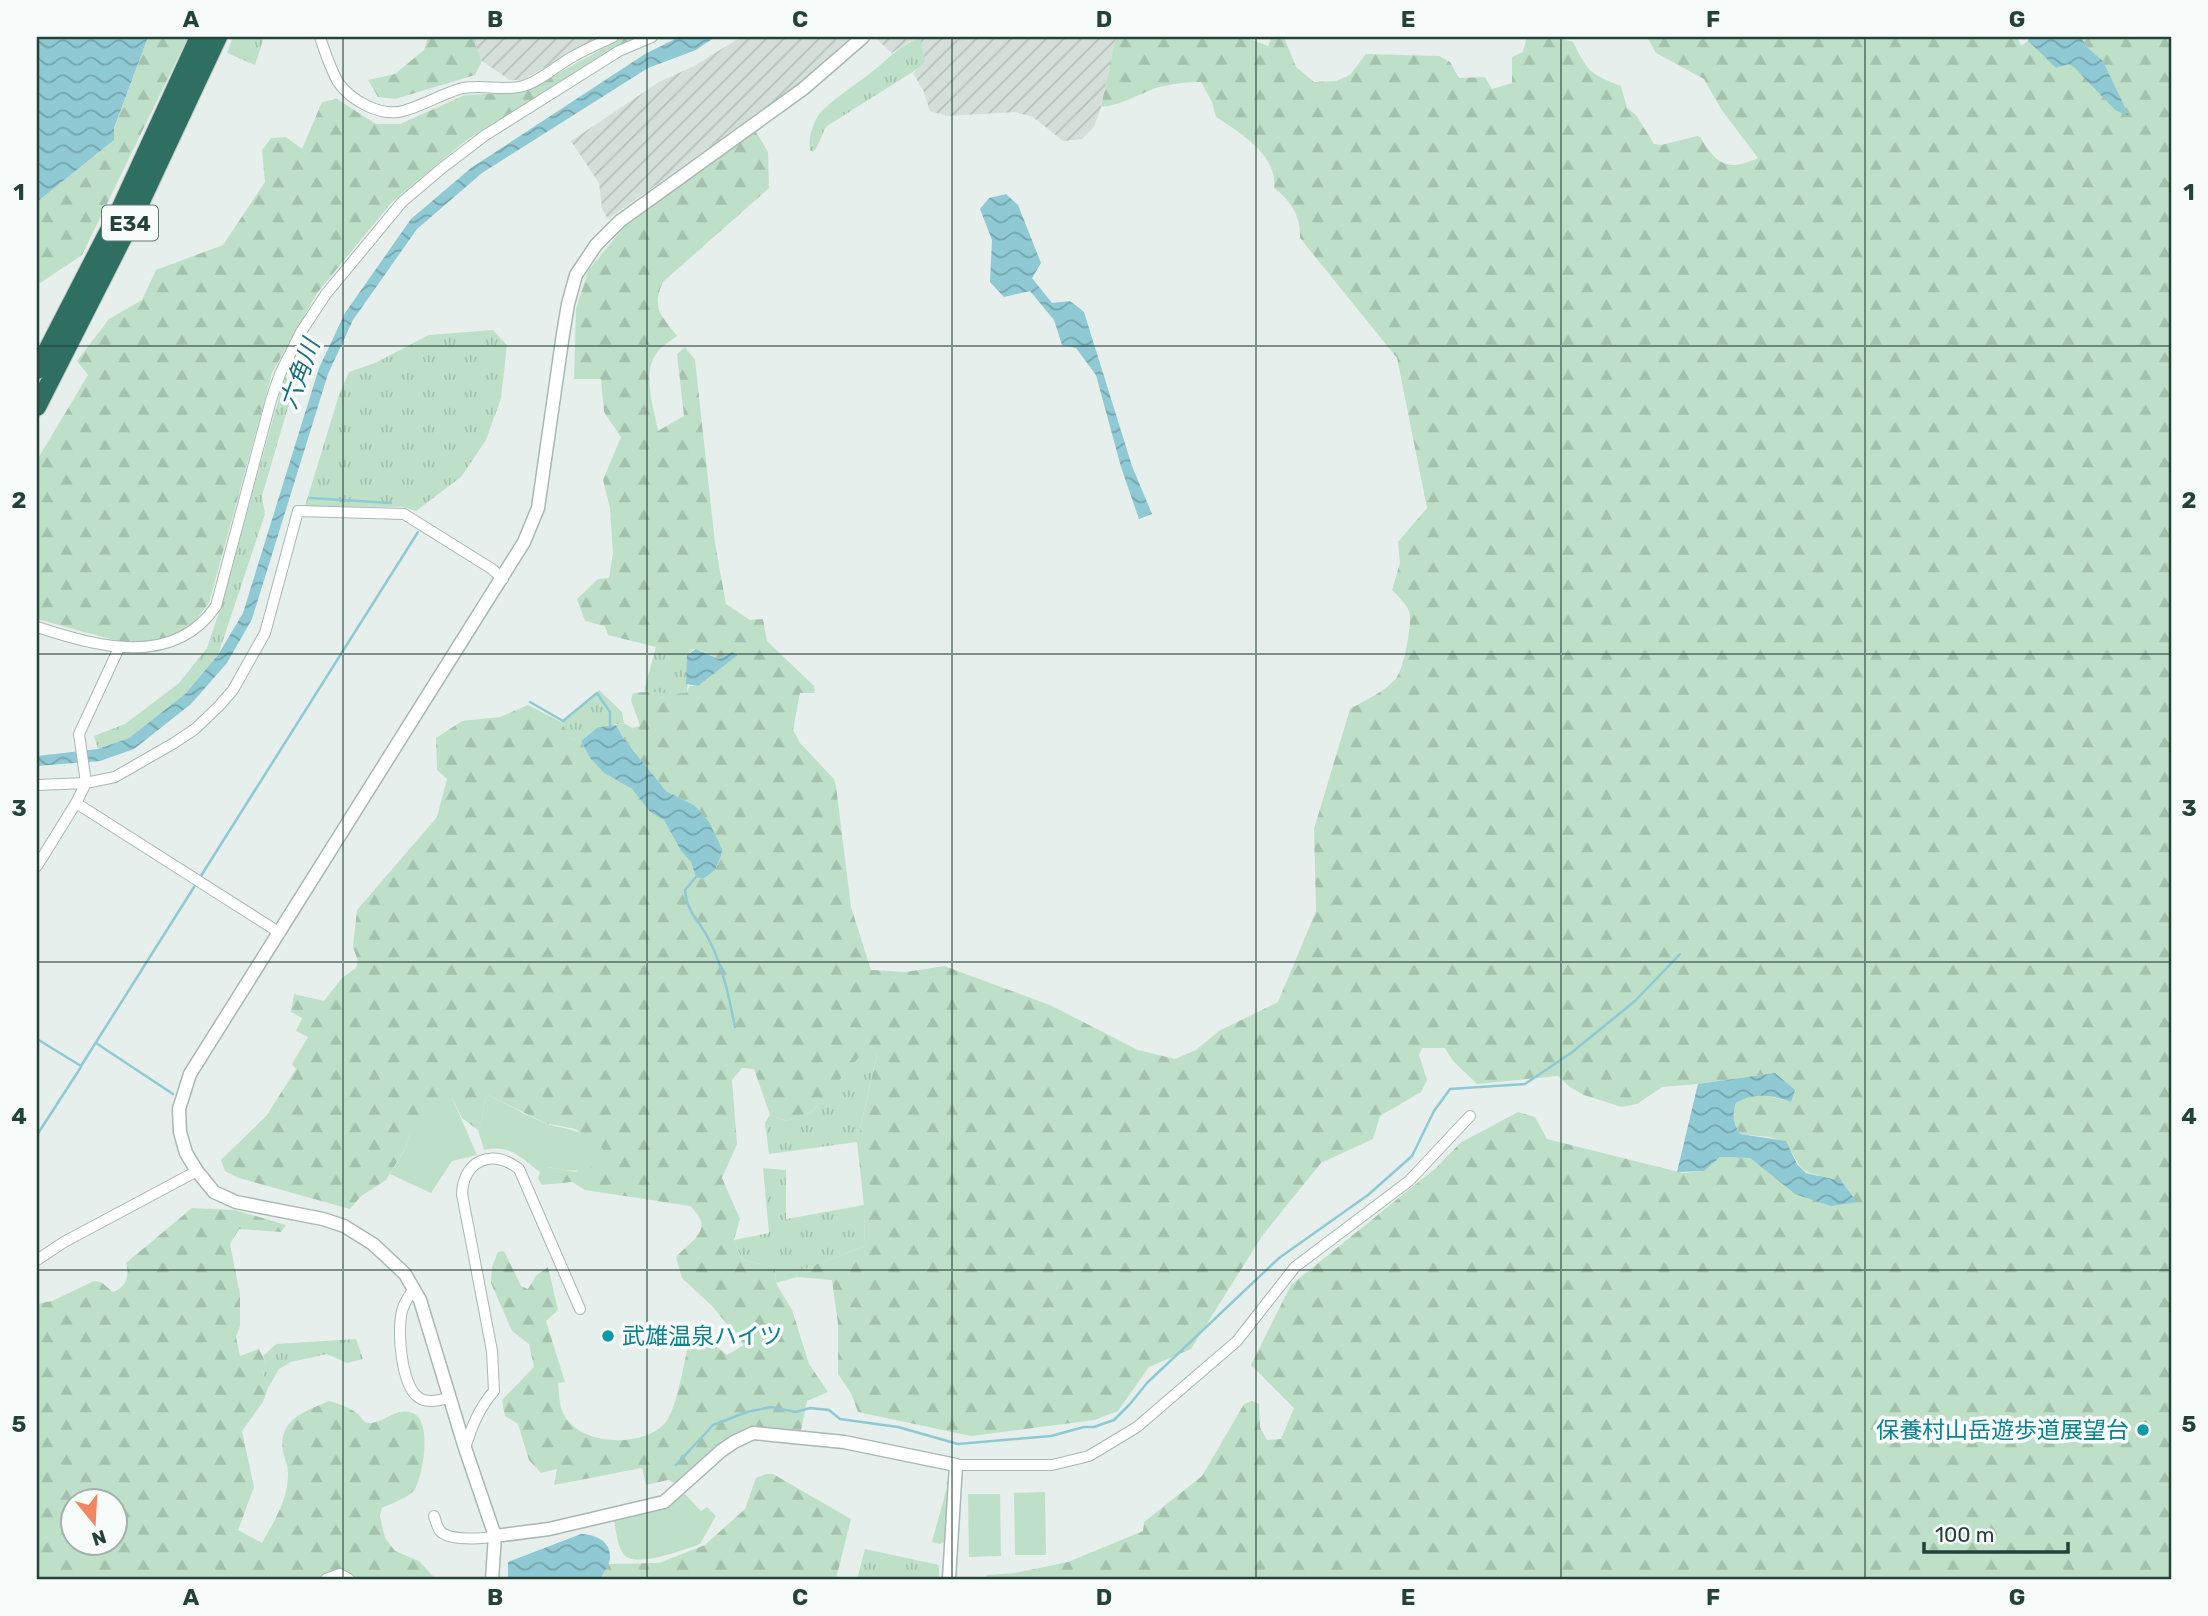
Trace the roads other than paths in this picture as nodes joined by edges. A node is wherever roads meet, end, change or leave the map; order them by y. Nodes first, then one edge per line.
1 (199, 37) edge
2 (218, 37) edge
3 (320, 37) edge
4 (613, 37) edge
5 (652, 37) edge
6 (863, 37) edge
7 (37, 370) edge
8 (37, 407) edge
9 (503, 579) junction
10 (37, 627) edge
11 (119, 648) junction
12 (86, 783) junction
13 (37, 785) edge
14 (76, 803) junction
15 (37, 866) edge
16 (280, 933) junction
17 (1471, 1116) dead end
18 (197, 1171) junction
19 (37, 1260) edge
20 (414, 1289) junction
21 (580, 1309) dead end
22 (450, 1398) junction
23 (465, 1448) junction
24 (956, 1465) junction
25 (434, 1516) dead end
26 (495, 1536) junction
27 (326, 1579) edge
28 (349, 1579) edge
29 (492, 1579) edge
30 (949, 1579) edge

1 - 7 highway, E34
2 - 8 highway, E34
3 - 4 street
5 - 11 street
6 - 9 street
9 - 12 street
9 - 16 street
10 - 11 street
11 - 12 street
12 - 13 street
12 - 14 street
14 - 15 street
14 - 16 street
16 - 18 street
17 - 24 street
18 - 19 street
18 - 20 street
20 - 22 street
20 - 22 street
21 - 23 street
22 - 23 street
23 - 26 street
24 - 26 street
24 - 30 street
25 - 26 street
26 - 29 street
27 - 28 street

